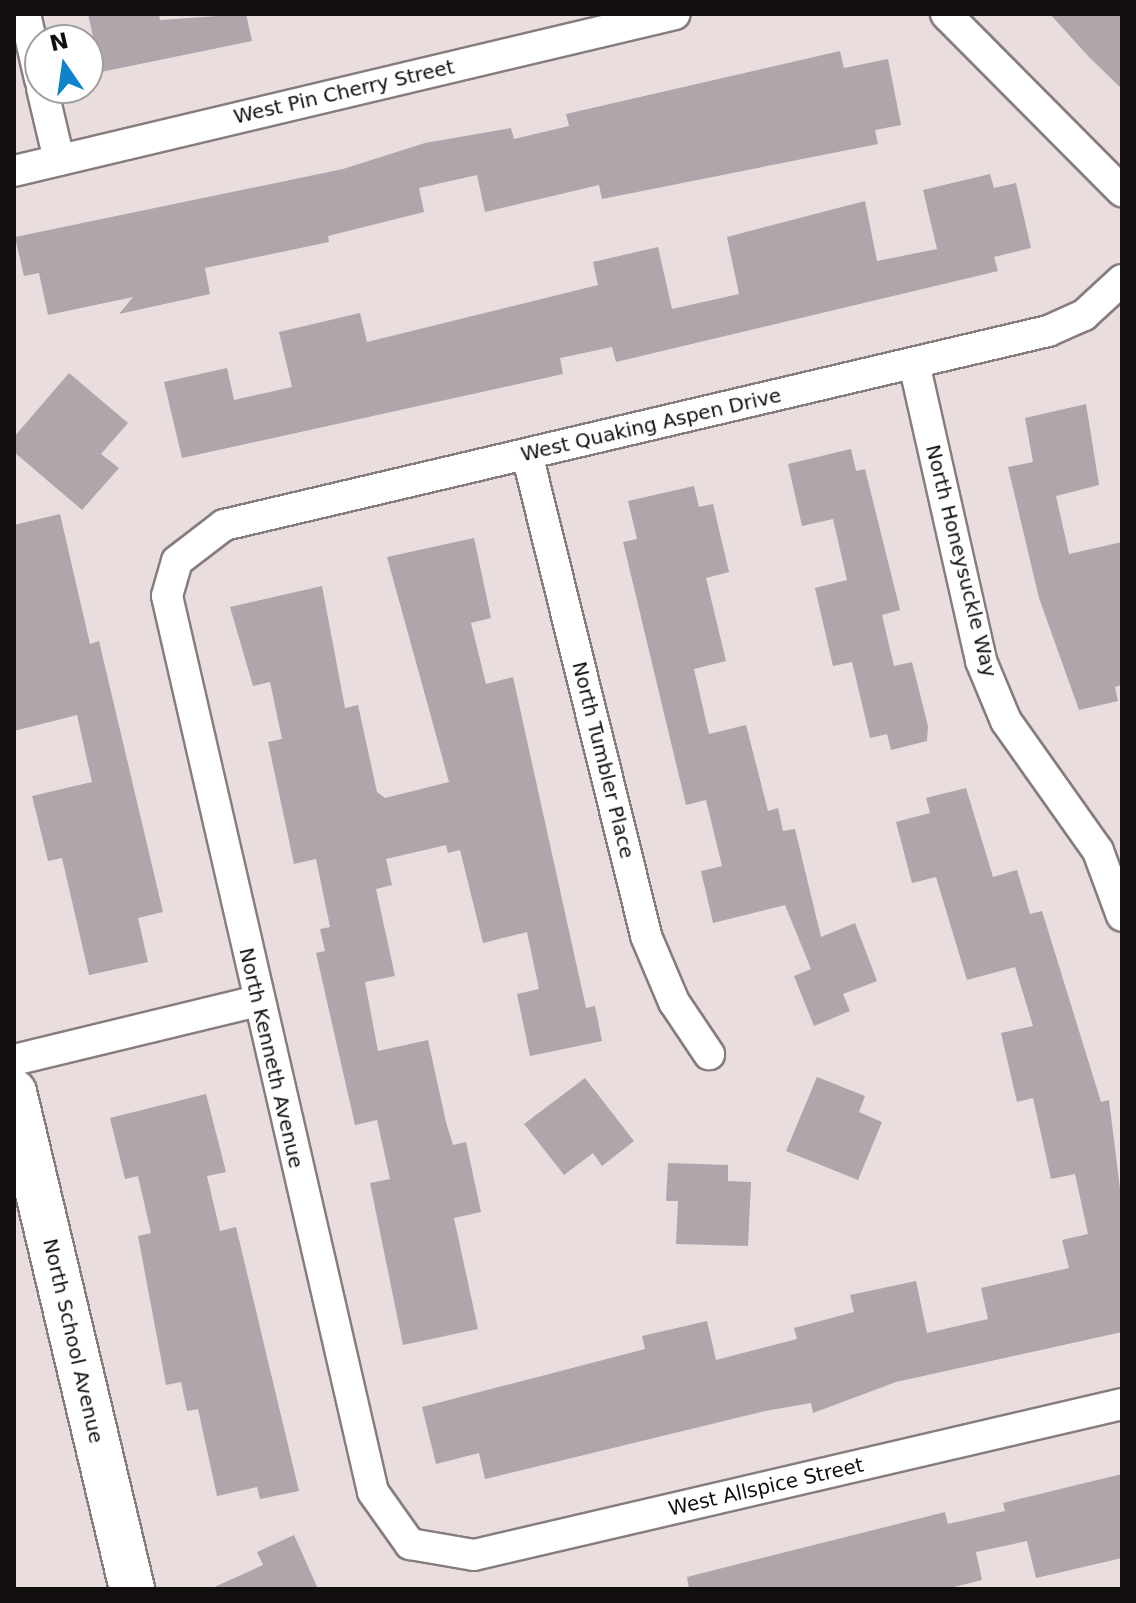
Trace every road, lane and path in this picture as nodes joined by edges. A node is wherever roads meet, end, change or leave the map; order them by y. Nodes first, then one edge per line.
1 (675, 14) edge
2 (946, 14) edge
3 (46, 104) edge
4 (59, 160) junction
5 (14, 171) edge
6 (1122, 191) edge
7 (1122, 280) edge
8 (914, 363) junction
9 (527, 454) junction
10 (177, 561) joint
11 (1122, 916) edge
12 (258, 1001) junction
13 (709, 1054) dead end
14 (14, 1060) edge
15 (14, 1092) edge
16 (1122, 1404) edge
17 (410, 1544) joint
18 (132, 1589) edge

1 - 4 street, West Pin Cherry Street
2 - 6 street
3 - 4 street
4 - 5 street, West Pin Cherry Street
7 - 8 street, West Quaking Aspen Drive
8 - 9 street, West Quaking Aspen Drive
8 - 11 street, North Honeysuckle Way
9 - 10 street, West Quaking Aspen Drive
9 - 13 street, North Tumbler Place
10 - 12 street, North Kenneth Avenue
12 - 14 street
12 - 17 street, North Kenneth Avenue
15 - 18 street, North School Avenue
16 - 17 street, West Allspice Street

